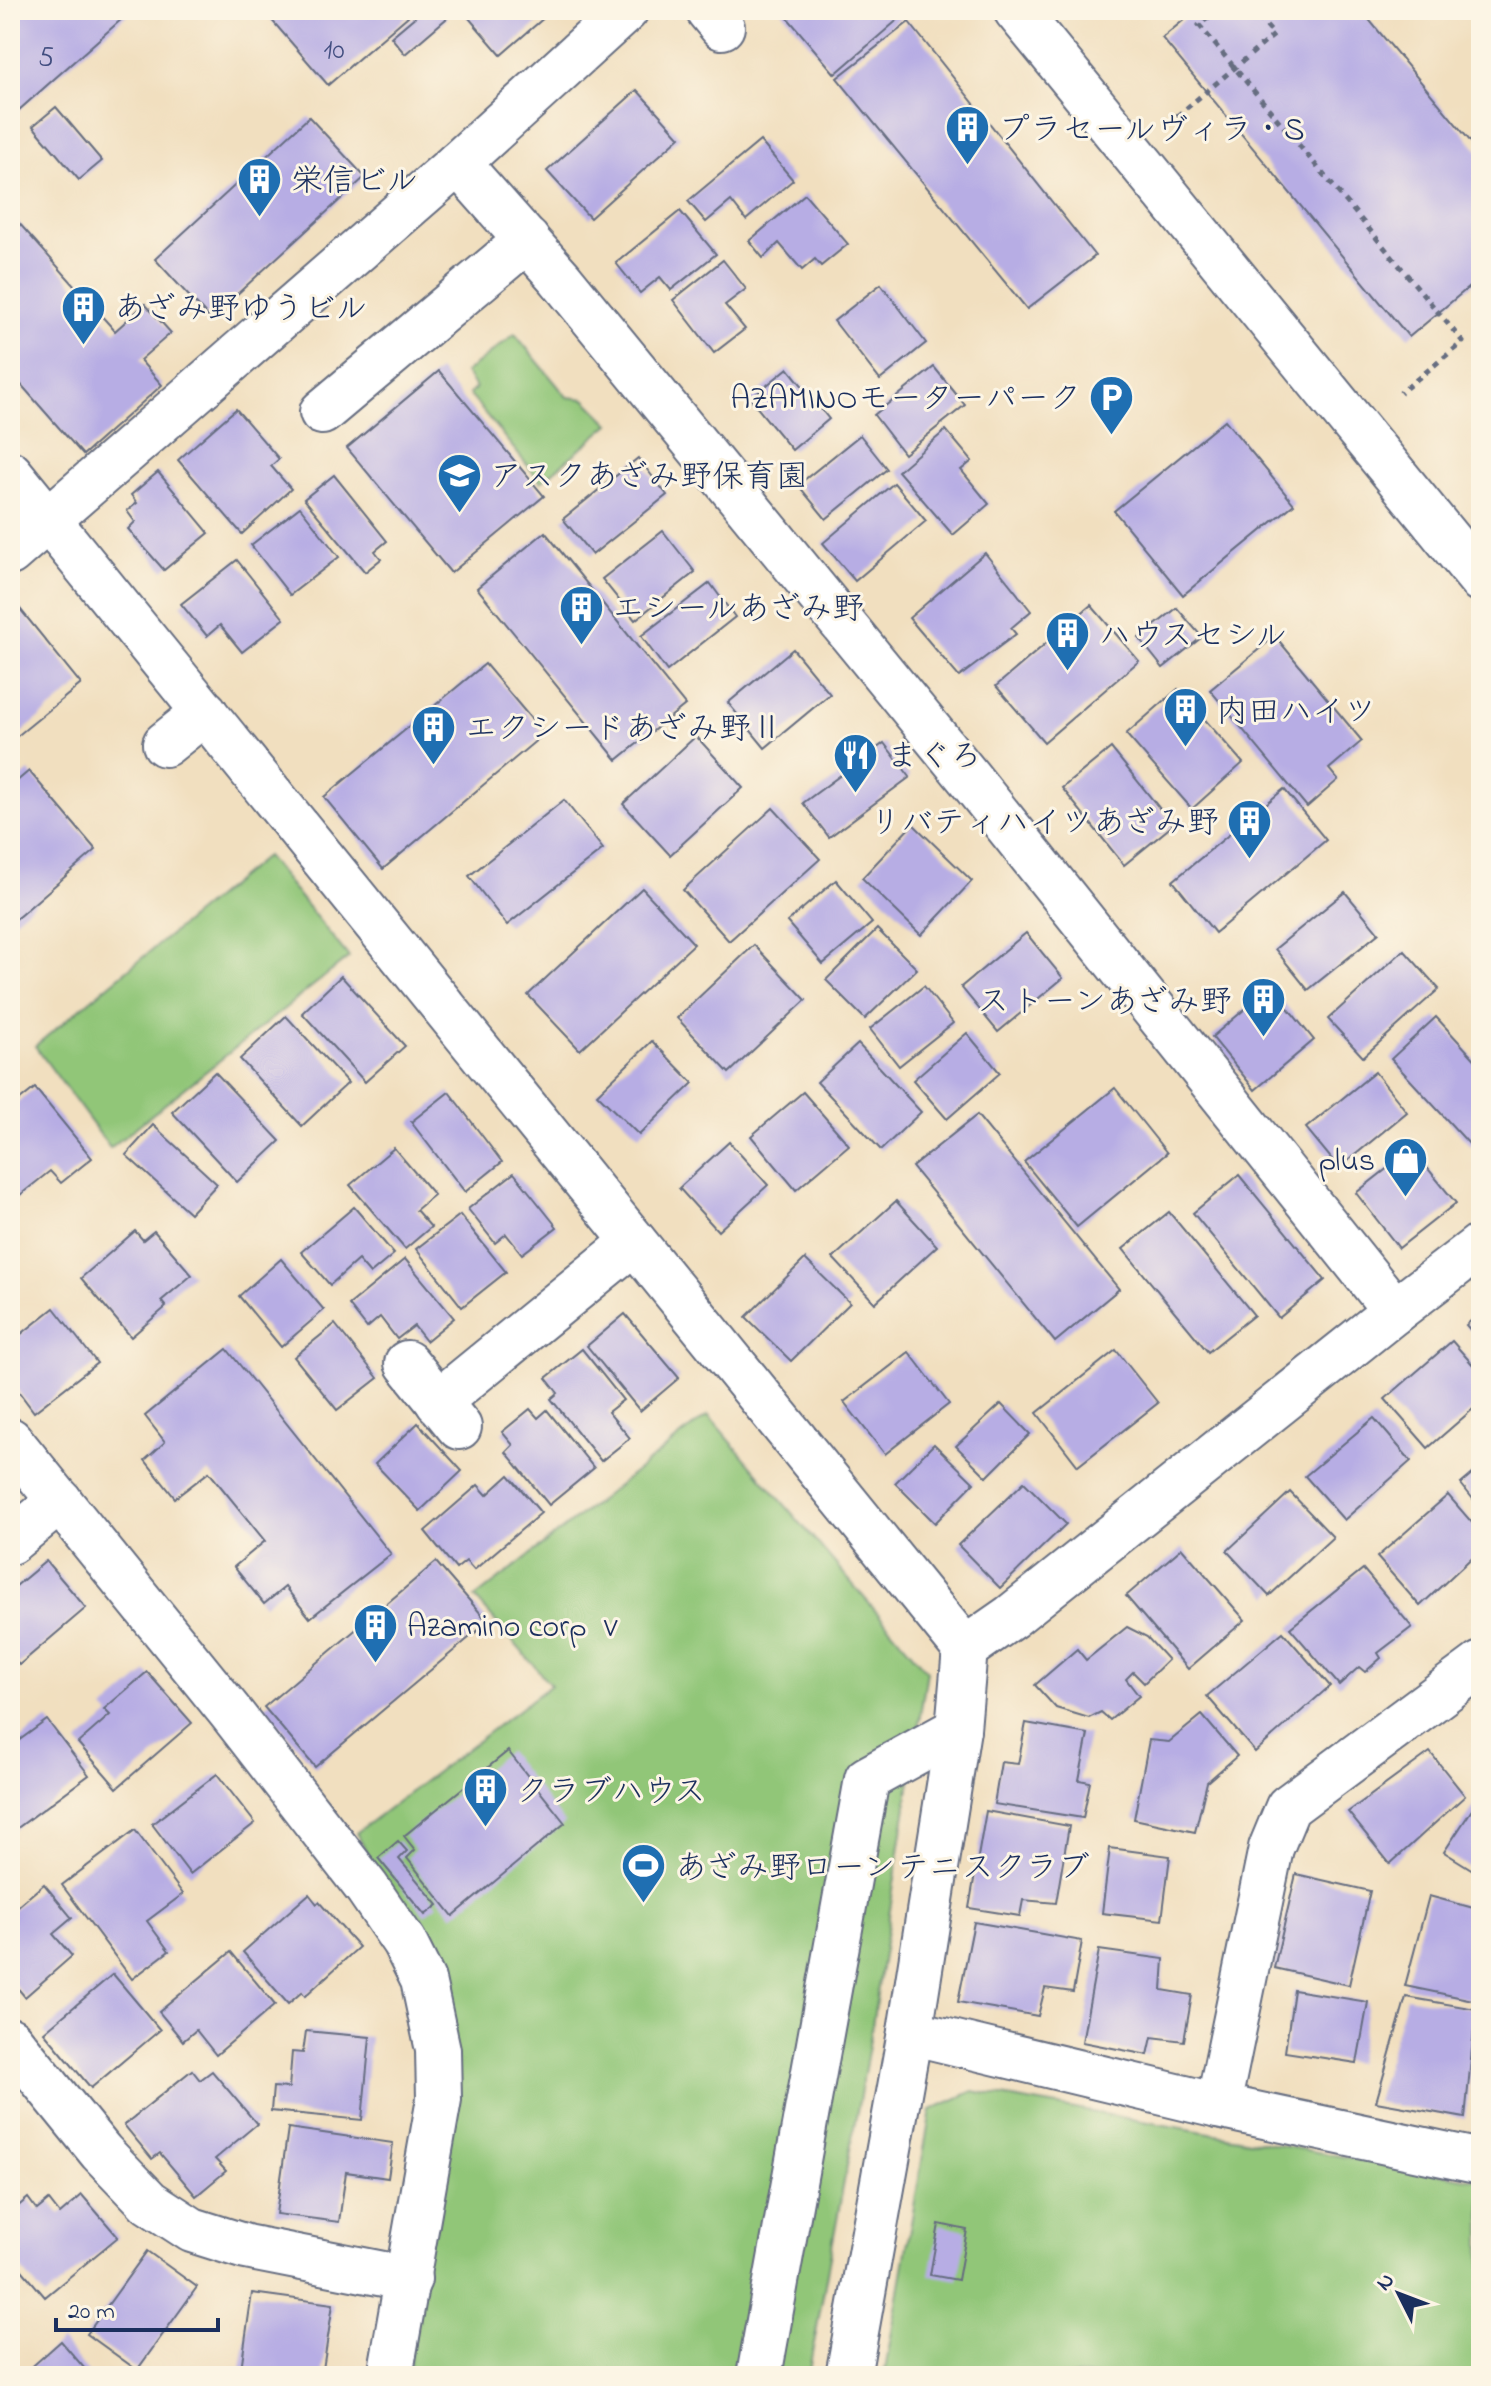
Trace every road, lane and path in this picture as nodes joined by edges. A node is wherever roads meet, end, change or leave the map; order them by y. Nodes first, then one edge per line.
1 (626, 10) edge
2 (1016, 10) edge
3 (1218, 10) edge
4 (1252, 10) edge
5 (1177, 116) dead end
6 (458, 163) junction
7 (527, 240) junction
8 (1400, 393) dead end
9 (322, 412) dead end
10 (10, 473) edge
11 (49, 521) junction
12 (10, 553) edge
13 (1481, 580) edge
14 (205, 712) junction
15 (165, 744) dead end
16 (634, 1242) junction
17 (1481, 1245) edge
18 (1395, 1311) junction
19 (407, 1363) dead end
20 (10, 1440) edge
21 (60, 1501) junction
22 (10, 1542) edge
23 (965, 1649) junction
24 (1481, 1664) edge
25 (958, 1729) junction
26 (910, 2032) junction
27 (10, 2040) edge
28 (1218, 2106) junction
29 (1481, 2162) edge
30 (409, 2279) junction
31 (390, 2376) edge
32 (759, 2376) edge
33 (848, 2376) edge

1 - 6 street
2 - 13 street
3 - 8 path
4 - 5 path
6 - 7 street
6 - 11 street
7 - 9 street
7 - 18 street
10 - 11 street
11 - 12 street
11 - 14 street
14 - 15 street
14 - 16 street
16 - 19 street
16 - 23 street
17 - 18 street
18 - 23 street
20 - 21 street
21 - 22 street
21 - 30 street
23 - 25 street
24 - 28 street
25 - 26 street
25 - 32 street
26 - 28 street
26 - 33 street
27 - 30 street
28 - 29 street
30 - 31 street

